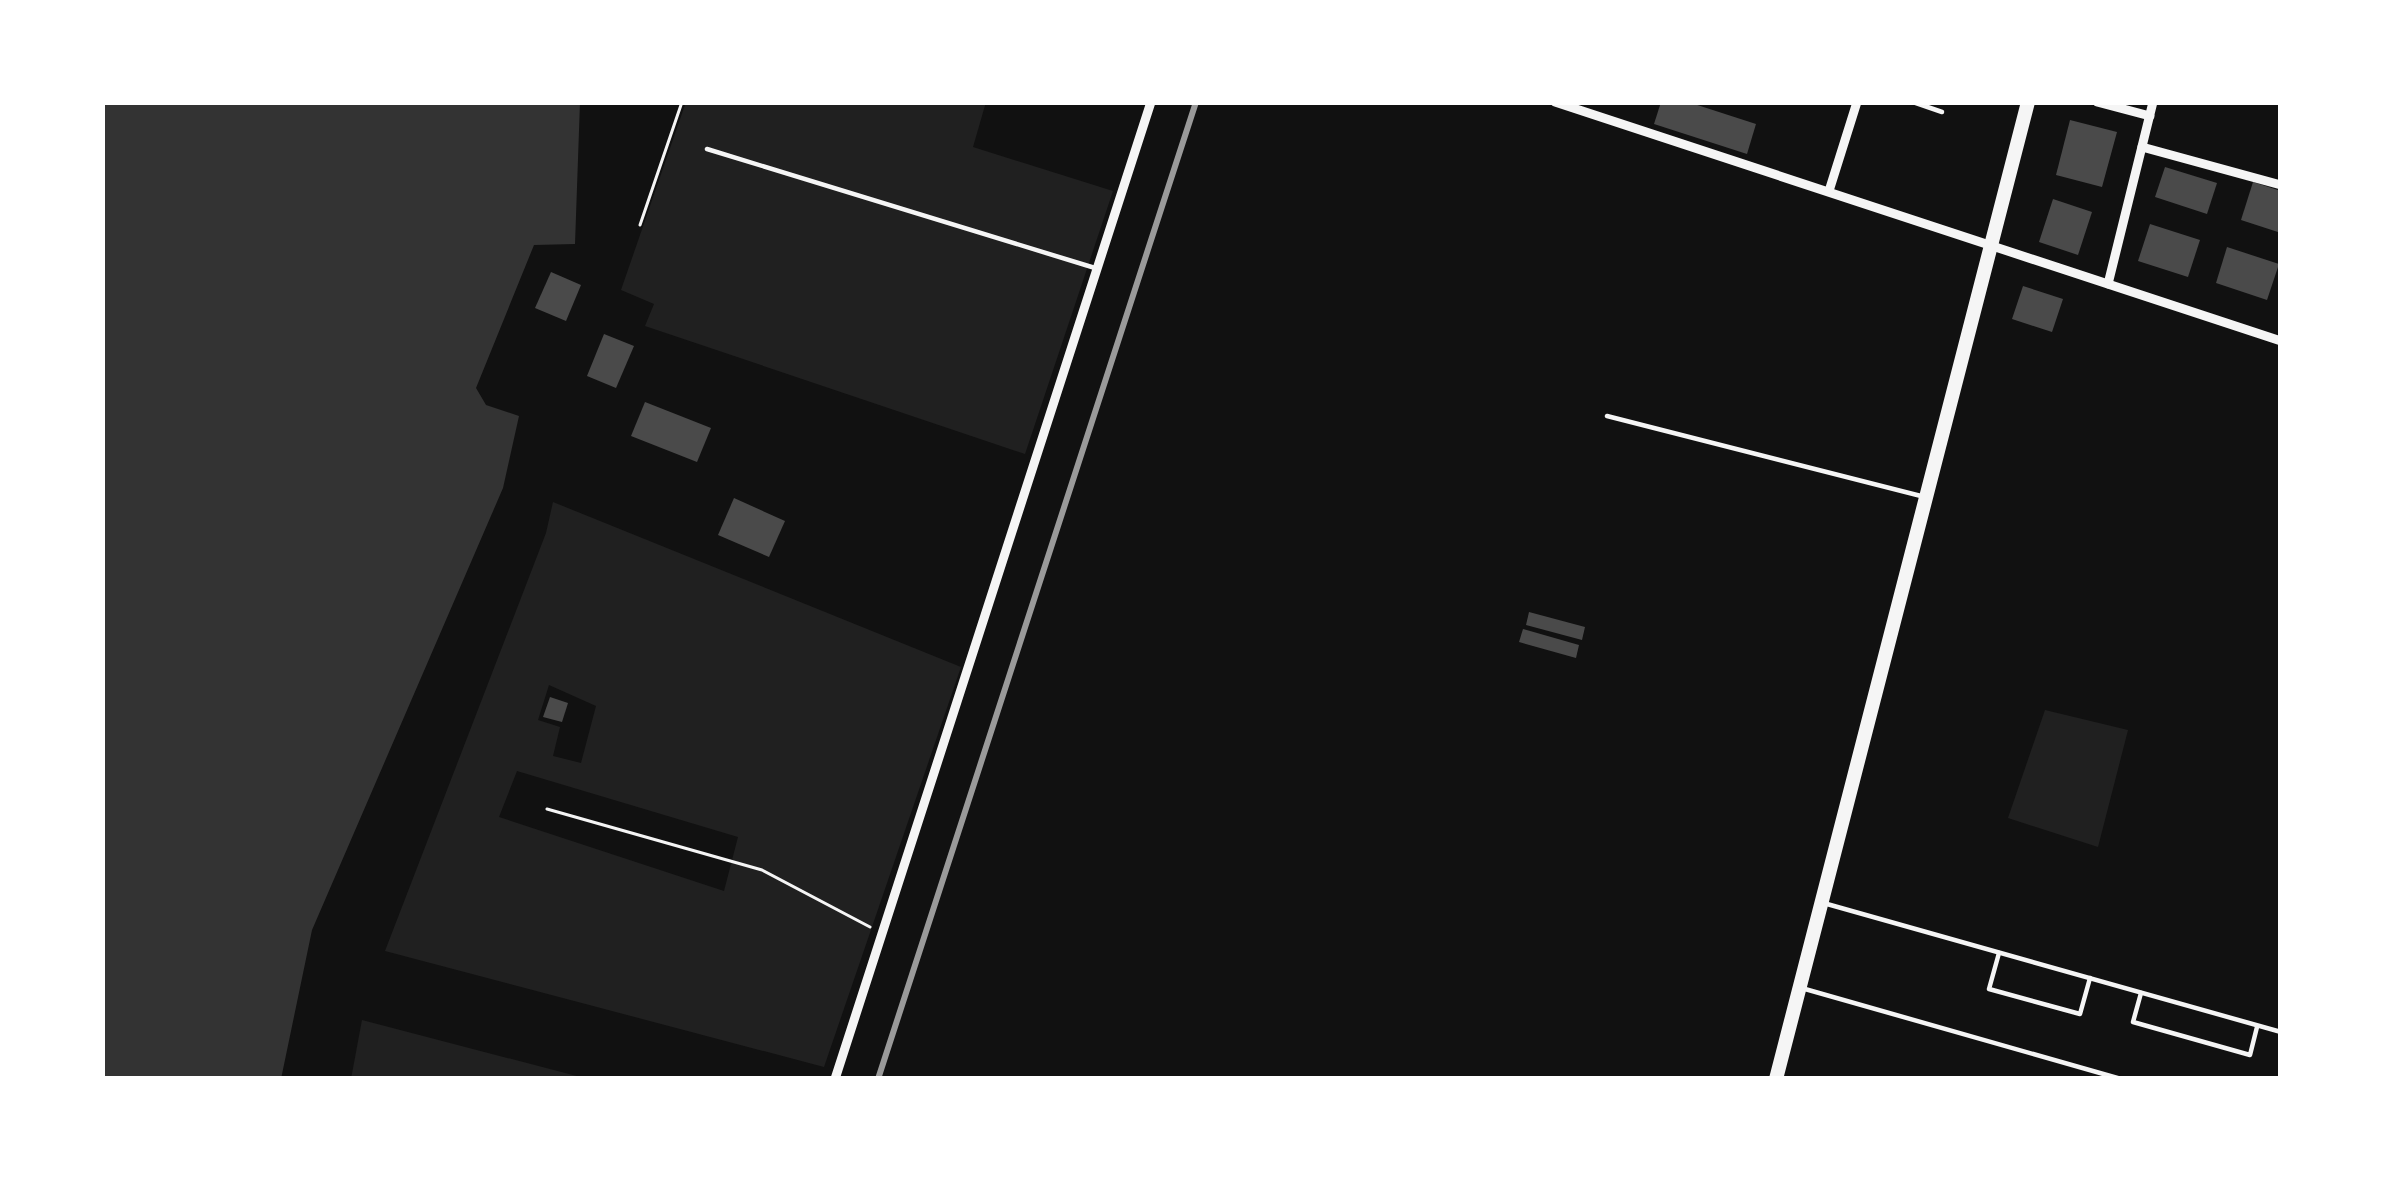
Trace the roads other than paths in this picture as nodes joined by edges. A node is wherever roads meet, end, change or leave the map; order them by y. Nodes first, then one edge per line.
1 (1151, 102) edge
2 (1555, 102) edge
3 (1857, 102) edge
4 (1913, 102) edge
5 (2028, 102) edge
6 (2097, 102) edge
7 (2153, 102) edge
8 (1942, 112) dead end
9 (2150, 116) junction
10 (2142, 147) junction
11 (707, 149) dead end
12 (2281, 185) edge
13 (1829, 191) junction
14 (1991, 245) junction
15 (1095, 268) junction
16 (2108, 284) junction
17 (2281, 341) edge
18 (1607, 416) dead end
19 (1927, 498) junction
20 (1822, 902) junction
21 (1999, 953) junction
22 (2090, 978) junction
23 (1799, 988) junction
24 (2141, 993) junction
25 (2258, 1026) junction
26 (2281, 1032) edge
27 (835, 1079) edge
28 (1776, 1079) edge
29 (2121, 1079) edge

1 - 15 street
2 - 13 street
3 - 13 street
4 - 8 lane
5 - 14 main road
6 - 9 street
7 - 9 street
9 - 10 street
10 - 12 street
10 - 16 street
11 - 15 lane
13 - 14 street
14 - 16 street
14 - 19 main road
15 - 27 street
16 - 17 street
18 - 19 lane
19 - 20 main road
20 - 21 lane
20 - 23 main road
21 - 22 lane
21 - 22 lane
22 - 24 lane
23 - 28 main road
23 - 29 lane
24 - 25 lane
24 - 25 lane
25 - 26 lane

